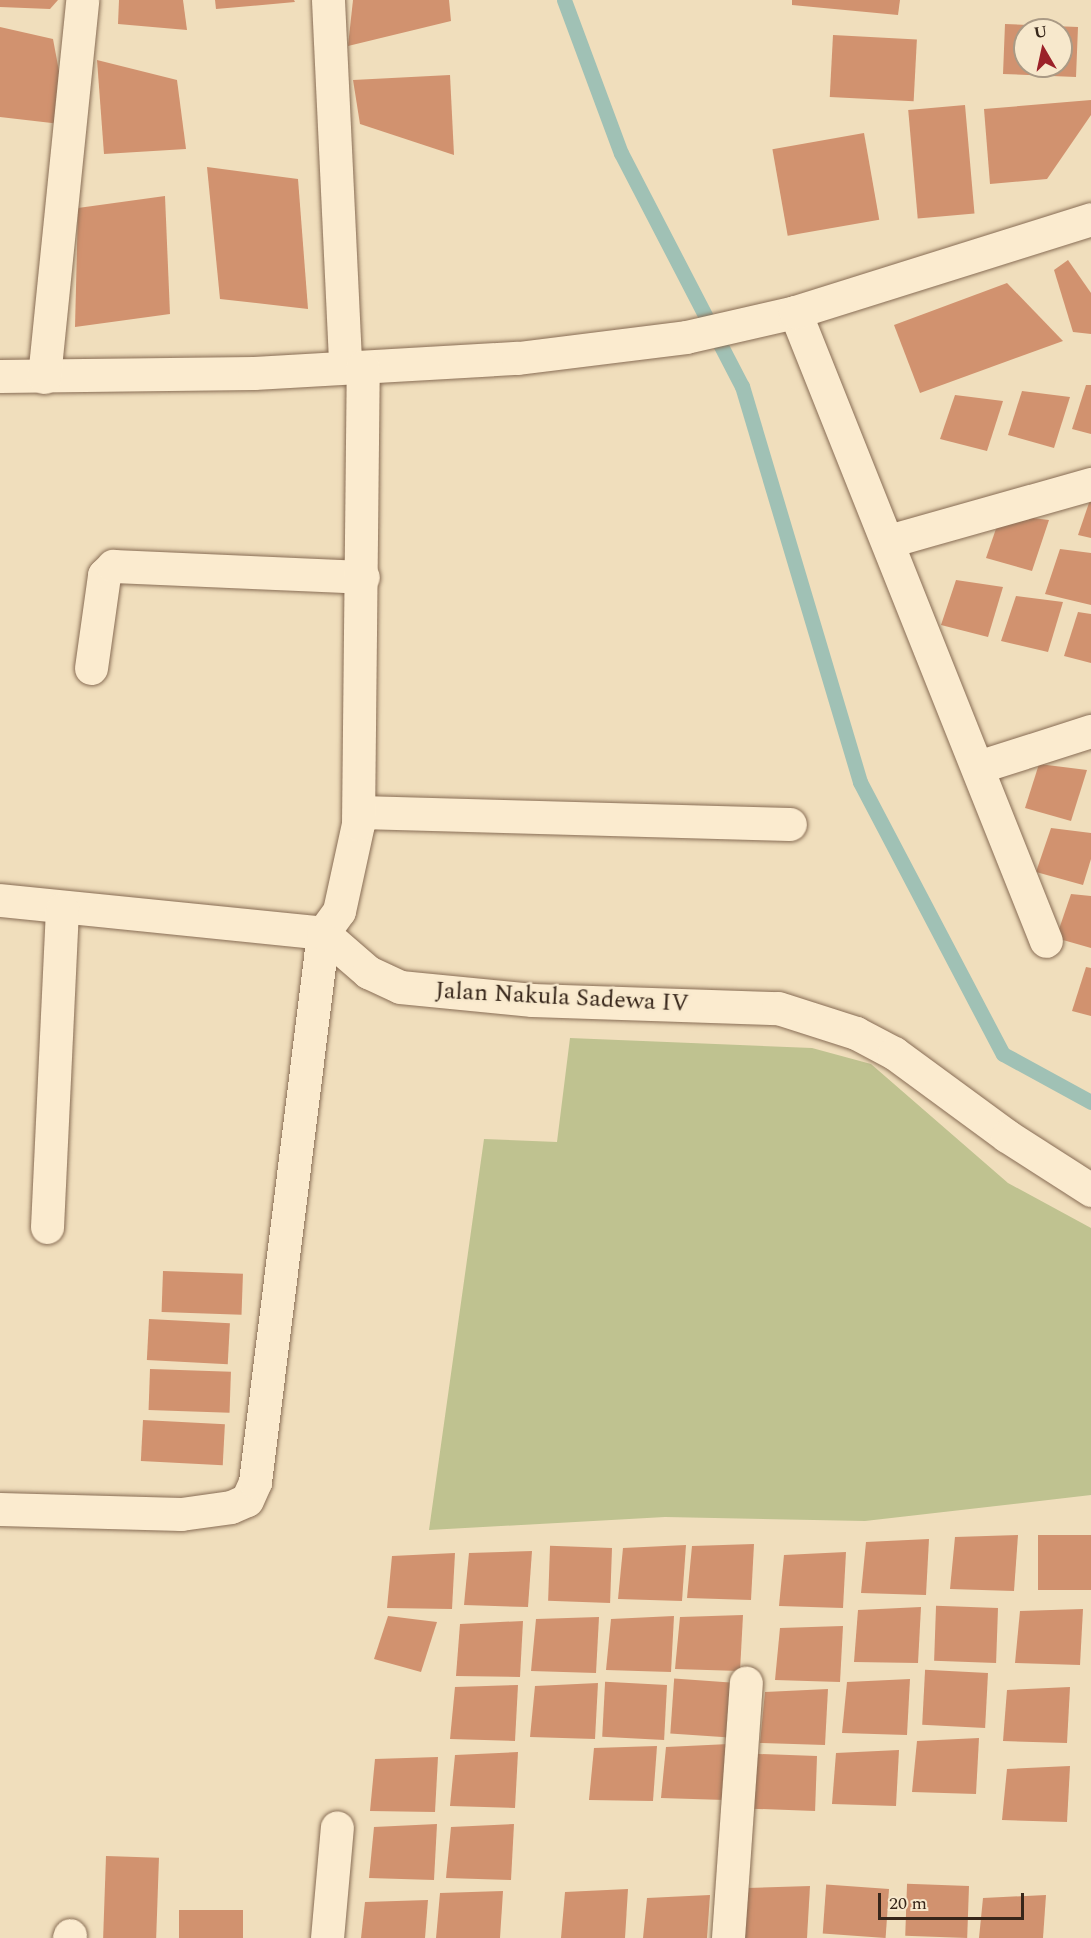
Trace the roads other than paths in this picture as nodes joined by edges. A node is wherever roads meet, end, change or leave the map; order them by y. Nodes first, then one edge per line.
1 (328, 0) edge
2 (82, 2) dead end
3 (1091, 219) edge
4 (795, 312) junction
5 (354, 366) junction
6 (0, 376) edge
7 (44, 377) junction
8 (1091, 484) edge
9 (889, 541) junction
10 (363, 577) junction
11 (91, 668) dead end
12 (1091, 731) edge
13 (978, 767) junction
14 (359, 812) junction
15 (790, 824) dead end
16 (0, 900) edge
17 (62, 909) junction
18 (323, 933) junction
19 (1046, 941) dead end
20 (1091, 1190) edge
21 (47, 1227) dead end
22 (0, 1509) edge
23 (746, 1683) dead end
24 (337, 1827) dead end
25 (327, 1938) edge
26 (728, 1938) edge

1 - 5 street
2 - 7 street
3 - 4 street
4 - 5 street
4 - 9 street
5 - 7 street
5 - 10 street
6 - 7 street
8 - 9 street
9 - 13 street
10 - 11 street
10 - 14 street
12 - 13 street
13 - 19 street
14 - 15 street
14 - 18 street
16 - 17 street
17 - 18 street
17 - 21 street
18 - 20 street, Jalan Nakula Sadewa IV
18 - 22 street
23 - 26 street
24 - 25 street

